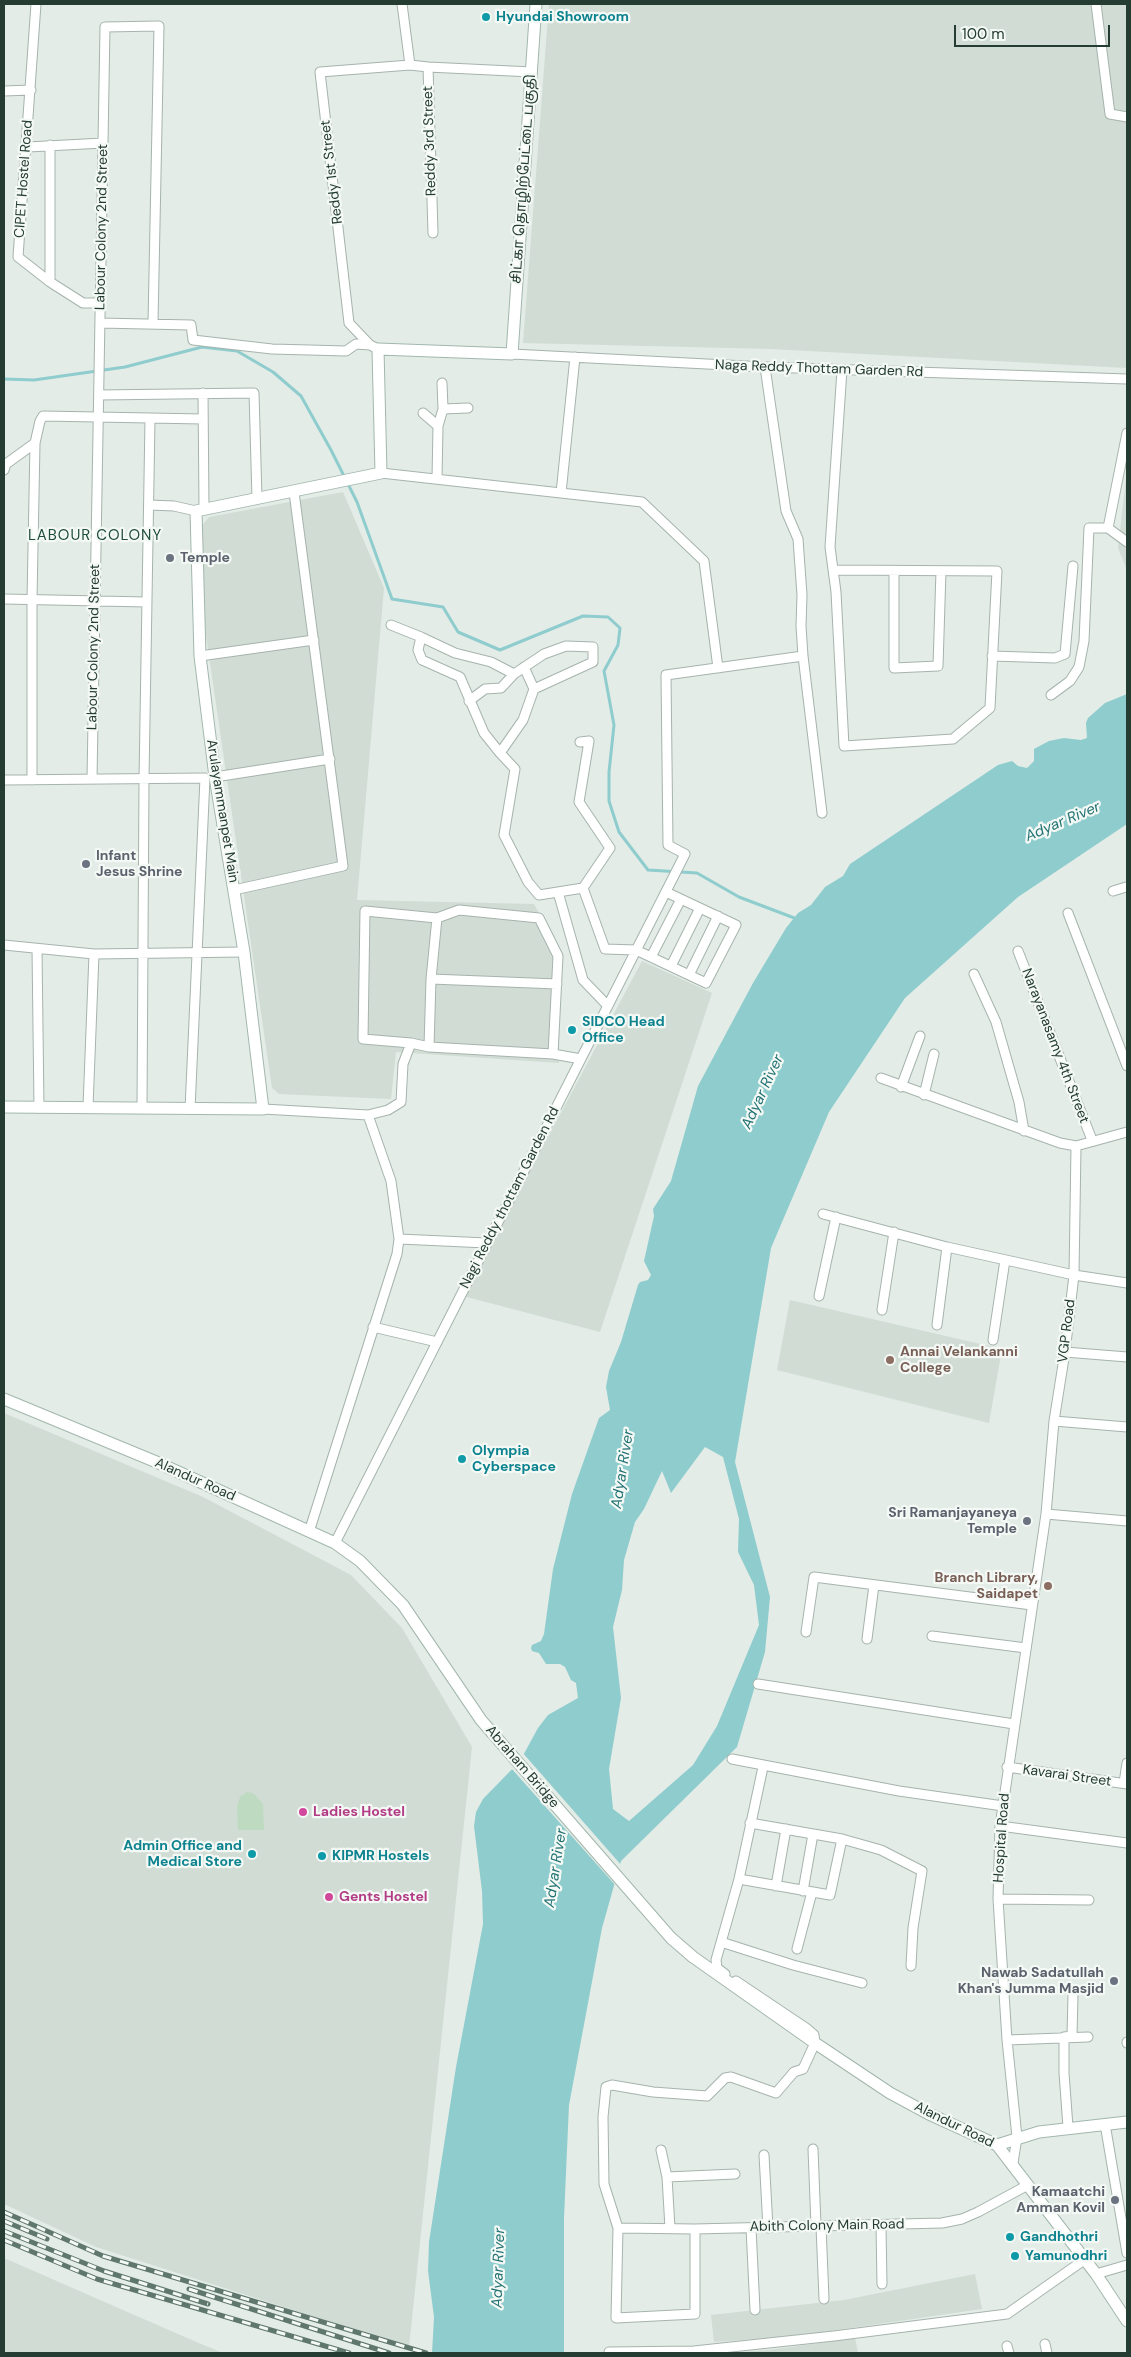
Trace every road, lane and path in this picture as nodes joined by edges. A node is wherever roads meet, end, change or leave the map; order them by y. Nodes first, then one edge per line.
1 (36, 4) edge
2 (402, 4) edge
3 (536, 4) edge
4 (1096, 4) edge
5 (410, 66) junction
6 (428, 67) junction
7 (532, 72) junction
8 (31, 90) junction
9 (4, 91) edge
10 (1127, 117) edge
11 (103, 143) junction
12 (50, 145) junction
13 (28, 147) junction
14 (433, 233) dead end
15 (50, 282) junction
16 (100, 303) junction
17 (100, 323) junction
18 (153, 323) junction
19 (374, 347) junction
20 (512, 354) junction
21 (575, 357) junction
22 (765, 368) junction
23 (842, 370) junction
24 (1127, 379) edge
25 (442, 383) dead end
26 (203, 393) junction
27 (99, 395) junction
28 (468, 408) dead end
29 (443, 409) junction
30 (423, 413) dead end
31 (99, 418) junction
32 (150, 419) junction
33 (203, 419) junction
34 (438, 426) junction
35 (1127, 433) edge
36 (35, 443) junction
37 (4, 470) edge
38 (381, 473) junction
39 (437, 479) junction
40 (294, 492) junction
41 (561, 493) junction
42 (257, 499) junction
43 (149, 505) junction
44 (200, 510) junction
45 (1108, 528) junction
46 (1127, 542) edge
47 (1073, 566) dead end
48 (833, 570) junction
49 (894, 570) junction
50 (941, 571) junction
51 (4, 599) edge
52 (32, 600) junction
53 (95, 601) junction
54 (147, 602) junction
55 (391, 625) dead end
56 (421, 637) junction
57 (314, 640) junction
58 (200, 656) junction
59 (803, 656) junction
60 (992, 656) junction
61 (524, 667) junction
62 (718, 668) junction
63 (514, 674) junction
64 (534, 689) junction
65 (1051, 694) dead end
66 (469, 701) junction
67 (580, 742) dead end
68 (500, 752) junction
69 (330, 760) junction
70 (210, 777) junction
71 (92, 779) junction
72 (144, 779) junction
73 (4, 780) edge
74 (32, 780) junction
75 (822, 813) dead end
76 (583, 888) junction
77 (1127, 889) edge
78 (234, 890) junction
79 (1113, 891) dead end
80 (558, 892) junction
81 (666, 892) junction
82 (681, 899) junction
83 (700, 908) junction
84 (1068, 912) dead end
85 (718, 916) junction
86 (437, 918) junction
87 (4, 945) edge
88 (36, 949) junction
89 (636, 950) junction
90 (1018, 951) dead end
91 (244, 952) junction
92 (94, 954) junction
93 (197, 954) junction
94 (142, 955) junction
95 (651, 957) junction
96 (671, 966) junction
97 (974, 974) dead end
98 (689, 975) junction
99 (431, 979) junction
100 (557, 984) junction
101 (608, 1006) junction
102 (920, 1036) dead end
103 (411, 1043) junction
104 (429, 1047) junction
105 (553, 1054) junction
106 (934, 1054) dead end
107 (581, 1059) junction
108 (1127, 1066) edge
109 (881, 1078) dead end
110 (901, 1087) junction
111 (924, 1095) junction
112 (4, 1107) edge
113 (88, 1107) junction
114 (39, 1108) junction
115 (142, 1108) junction
116 (190, 1109) junction
117 (263, 1109) junction
118 (368, 1115) junction
119 (1024, 1131) junction
120 (1127, 1132) edge
121 (1092, 1140) junction
122 (1076, 1146) junction
123 (823, 1214) dead end
124 (836, 1217) junction
125 (894, 1232) junction
126 (399, 1238) junction
127 (487, 1244) junction
128 (947, 1247) junction
129 (1006, 1260) junction
130 (1074, 1275) junction
131 (1127, 1283) edge
132 (819, 1296) dead end
133 (882, 1310) dead end
134 (937, 1325) dead end
135 (373, 1327) junction
136 (993, 1340) dead end
137 (437, 1342) junction
138 (1065, 1352) junction
139 (1127, 1357) edge
140 (4, 1399) edge
141 (1054, 1421) junction
142 (1127, 1427) edge
143 (1046, 1514) junction
144 (1127, 1521) edge
145 (309, 1532) junction
146 (335, 1543) junction
147 (377, 1576) joint
148 (874, 1585) junction
149 (1032, 1605) junction
150 (806, 1632) dead end
151 (932, 1636) dead end
152 (867, 1639) dead end
153 (1026, 1648) junction
154 (758, 1684) dead end
155 (1014, 1724) junction
156 (732, 1759) dead end
157 (1127, 1763) edge
158 (763, 1767) junction
159 (1008, 1767) junction
160 (1126, 1784) edge
161 (1003, 1806) junction
162 (750, 1823) junction
163 (1000, 1826) junction
164 (786, 1829) junction
165 (813, 1834) junction
166 (842, 1839) junction
167 (1127, 1843) edge
168 (739, 1880) junction
169 (776, 1886) junction
170 (808, 1891) junction
171 (998, 1899) junction
172 (1089, 1900) dead end
173 (721, 1942) junction
174 (797, 1950) dead end
175 (911, 1966) dead end
176 (862, 1983) dead end
177 (1072, 1994) dead end
178 (802, 2034) joint
179 (1064, 2037) junction
180 (1088, 2037) dead end
181 (1007, 2040) junction
182 (815, 2043) junction
183 (1127, 2122) edge
184 (1105, 2124) junction
185 (1068, 2127) junction
186 (1017, 2137) junction
187 (997, 2144) junction
188 (813, 2149) dead end
189 (661, 2150) dead end
190 (764, 2155) dead end
191 (1013, 2163) junction
192 (735, 2174) dead end
193 (667, 2177) junction
194 (1028, 2185) junction
195 (818, 2226) junction
196 (881, 2226) junction
197 (618, 2228) junction
198 (670, 2228) junction
199 (751, 2228) junction
200 (768, 2228) junction
201 (695, 2229) junction
202 (1127, 2253) edge
203 (1084, 2260) junction
204 (1127, 2265) edge
205 (1096, 2274) junction
206 (882, 2284) dead end
207 (824, 2299) dead end
208 (754, 2310) dead end
209 (1127, 2321) edge
210 (609, 2352) dead end

1 - 8 street, CIPET Hostel Road
2 - 5 street
3 - 7 street, சிட்கா தொழிற்பேட்டை பகுதி
4 - 10 street
5 - 6 street, Reddy 3rd Street
5 - 19 street, Reddy 1st Street
6 - 7 street
6 - 14 street, Reddy 3rd Street
7 - 20 street, சிட்கா தொழிற்பேட்டை பகுதி
8 - 9 street
8 - 13 street, CIPET Hostel Road
11 - 12 street
11 - 16 street, Labour Colony 2nd Street
11 - 18 street, Labour Colony 2nd Street
12 - 13 street
12 - 15 street
13 - 15 street, CIPET Hostel Road
15 - 16 street, CIPET Hostel Road
16 - 17 street, Labour Colony 2nd Street
17 - 18 street
17 - 27 street, Labour Colony 2nd Street
18 - 19 street
19 - 20 street
19 - 38 street
20 - 21 street, Naga Reddy Thottam Garden Rd
21 - 22 street, Naga Reddy Thottam Garden Rd
21 - 41 street
22 - 23 street, Naga Reddy Thottam Garden Rd
22 - 59 street
23 - 24 street, Naga Reddy Thottam Garden Rd
23 - 48 street
25 - 29 street
26 - 27 street
26 - 33 street
26 - 42 street
27 - 31 street, Labour Colony 2nd Street
28 - 29 street
29 - 34 street
30 - 34 street
31 - 32 street
31 - 36 street
31 - 53 street, Labour Colony 2nd Street
32 - 33 street
32 - 43 street
33 - 44 street
34 - 39 street
35 - 45 street
36 - 37 street
36 - 52 street
38 - 39 street
38 - 40 street
39 - 41 street
40 - 42 street
40 - 57 street
41 - 62 street
42 - 44 street
43 - 44 street
43 - 54 street
44 - 58 street, Arulayammanpet Main
45 - 46 street
45 - 65 street
47 - 60 street
48 - 49 street
48 - 60 street
49 - 50 street
49 - 50 street
50 - 60 street
51 - 52 street
52 - 53 street
52 - 74 street
53 - 54 street
53 - 71 street, Labour Colony 2nd Street
54 - 72 street
55 - 56 street
56 - 63 street
56 - 66 street
57 - 58 street
57 - 69 street
58 - 70 street, Arulayammanpet Main
59 - 62 street
59 - 75 street
61 - 63 street
61 - 64 street
61 - 64 street
62 - 81 street, Nagi Reddy thottam Garden Rd
63 - 66 street
64 - 68 street
66 - 68 street
67 - 76 street
68 - 80 street
69 - 70 street
69 - 78 street
70 - 72 street
70 - 78 street, Arulayammanpet Main
70 - 93 street
71 - 72 street
71 - 74 street
72 - 94 street
73 - 74 street
76 - 80 street
76 - 89 street
77 - 79 street
78 - 91 street, Arulayammanpet Main
80 - 101 street
81 - 82 street
81 - 89 street, Nagi Reddy thottam Garden Rd
82 - 83 street
82 - 95 street
83 - 85 street
83 - 96 street
84 - 108 street
85 - 98 street
85 - 98 street
86 - 99 street
86 - 100 street
86 - 103 street
87 - 88 street
88 - 92 street
88 - 114 street
89 - 95 street
89 - 101 street, Nagi Reddy thottam Garden Rd
90 - 121 street, Narayanasamy 4th Street
91 - 93 street
91 - 117 street, Arulayammanpet Main
92 - 94 street
92 - 113 street
93 - 94 street
93 - 116 street
94 - 115 street
95 - 96 street
96 - 98 street
97 - 119 street
99 - 100 street
99 - 104 street
100 - 105 street
101 - 107 street, Nagi Reddy thottam Garden Rd
102 - 110 street
103 - 104 street
103 - 118 street
104 - 105 street
105 - 107 street
106 - 111 street
107 - 127 street, Nagi Reddy thottam Garden Rd
109 - 110 street
110 - 111 street
111 - 119 street
112 - 114 street
113 - 114 street
113 - 115 street
115 - 116 street
116 - 117 street
117 - 118 street
118 - 126 street
119 - 122 street
120 - 121 street
121 - 122 street
122 - 130 street, VGP Road
123 - 124 street
124 - 125 street
124 - 132 street
125 - 128 street
125 - 133 street
126 - 127 street
126 - 135 street
127 - 137 street, Nagi Reddy thottam Garden Rd
128 - 129 street
128 - 134 street
129 - 130 street
129 - 136 street
130 - 131 street
130 - 138 street, VGP Road
135 - 137 street
135 - 145 street
137 - 146 street, Nagi Reddy thottam Garden Rd
138 - 139 street
138 - 141 street, VGP Road
140 - 145 street, Alandur Road
141 - 142 street
141 - 143 street, VGP Road
143 - 144 street
143 - 149 street, Hospital Road
145 - 146 street, Alandur Road
146 - 147 street, Alandur Road
147 - 178 street, Abraham Bridge
148 - 149 street
148 - 150 street
148 - 152 street
149 - 153 street, Hospital Road
151 - 153 street
153 - 155 street, Hospital Road
154 - 155 street
155 - 159 street, Hospital Road
156 - 158 street
157 - 160 street
158 - 161 street
158 - 162 street
159 - 160 street, Kavarai Street
159 - 161 street, Hospital Road
161 - 163 street, Hospital Road
162 - 164 street
162 - 168 street
163 - 167 street
163 - 171 street, Hospital Road
164 - 165 street
164 - 169 street
165 - 166 street
165 - 170 street
166 - 170 street
166 - 175 street
168 - 169 street
168 - 173 street
169 - 170 street
170 - 174 street
171 - 172 street
171 - 181 street, Hospital Road
173 - 176 street
173 - 182 street
177 - 179 street
178 - 182 street, Alandur Road
179 - 180 street
179 - 181 street
179 - 185 street
181 - 186 street, Hospital Road
182 - 187 street, Alandur Road
182 - 197 street
183 - 184 street
184 - 185 street
184 - 202 street
185 - 186 street
186 - 187 street
186 - 191 street, Hospital Road
187 - 191 street, Alandur Road
188 - 195 street
189 - 193 street
190 - 200 street
191 - 194 street, Alandur Road
192 - 193 street
193 - 198 street
194 - 196 street, Abith Colony Main Road
194 - 203 street, Alandur Road
195 - 196 street, Abith Colony Main Road
195 - 200 street, Abith Colony Main Road
195 - 207 street
196 - 206 street
197 - 198 street, Abith Colony Main Road
197 - 201 street
198 - 201 street, Abith Colony Main Road
199 - 200 street, Abith Colony Main Road
199 - 201 street, Abith Colony Main Road
199 - 208 street
203 - 205 street, Alandur Road
203 - 210 street
204 - 205 street
205 - 209 street, Alandur Road

